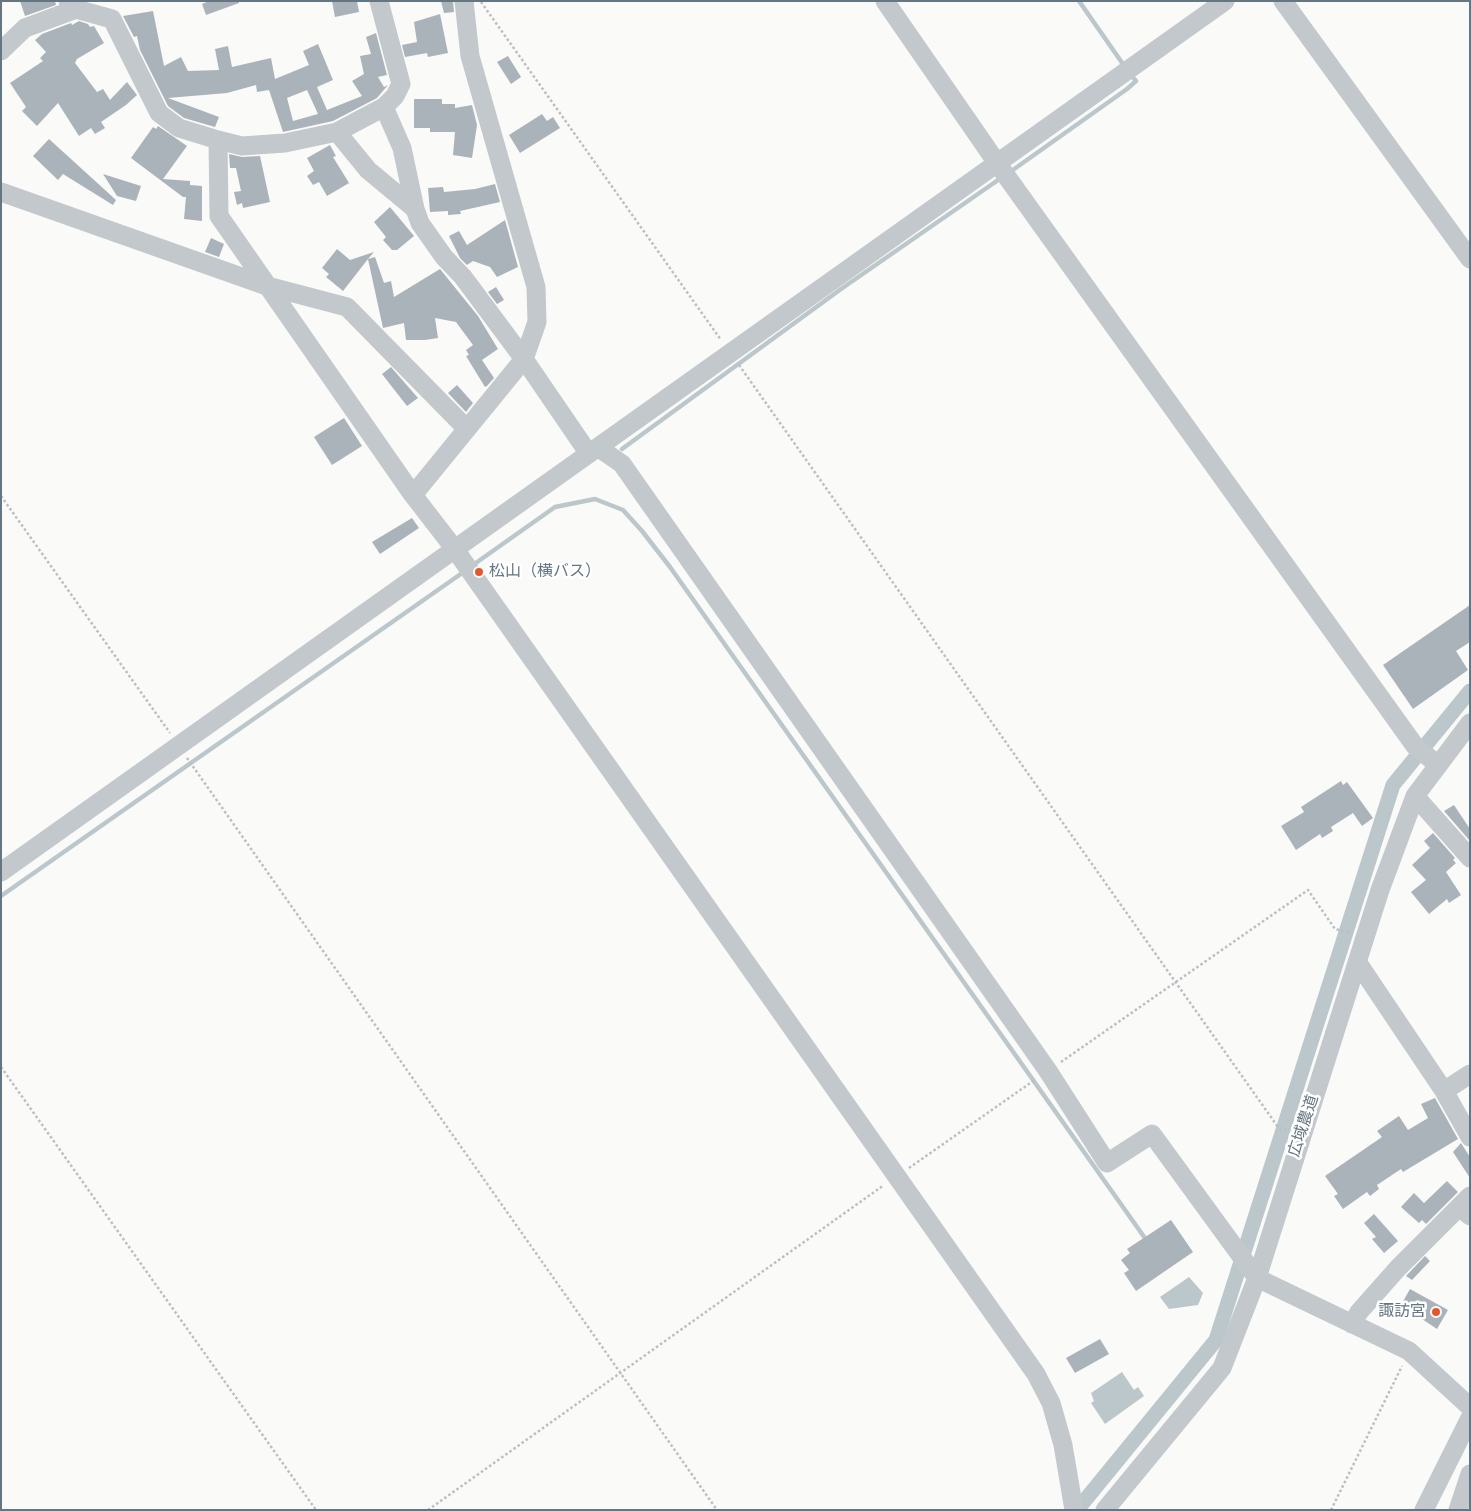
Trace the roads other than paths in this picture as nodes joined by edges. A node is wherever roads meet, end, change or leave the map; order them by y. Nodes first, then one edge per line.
1 (379, 1) edge
2 (464, 1) edge
3 (885, 1) edge
4 (1225, 1) edge
5 (1283, 1) edge
6 (72, 5) edge
7 (1, 51) edge
8 (384, 107) junction
9 (337, 132) junction
10 (218, 140) junction
11 (997, 163) junction
12 (1, 192) edge
13 (415, 210) junction
14 (1470, 259) edge
15 (267, 286) junction
16 (524, 359) junction
17 (467, 429) junction
18 (594, 451) junction
19 (413, 495) junction
20 (454, 548) junction
21 (1470, 724) edge
22 (1438, 764) junction
23 (1415, 796) junction
24 (1470, 858) edge
25 (1, 872) edge
26 (1358, 963) junction
27 (1470, 1074) edge
28 (1444, 1091) junction
29 (1470, 1136) edge
30 (1466, 1207) edge
31 (1257, 1278) junction
32 (1352, 1324) junction
33 (1470, 1407) edge
34 (1470, 1418) edge
35 (1470, 1474) edge
36 (1074, 1510) edge
37 (1105, 1510) edge
38 (1424, 1510) edge
39 (1458, 1510) edge

1 - 8 street
2 - 16 street
3 - 11 street
4 - 11 street
5 - 14 street
6 - 7 street
6 - 10 street
8 - 9 street
8 - 13 street
9 - 10 street
9 - 13 street
10 - 15 street
11 - 18 street
11 - 22 street
12 - 15 street
13 - 16 street
15 - 17 street
15 - 19 street
16 - 17 street
16 - 18 street
17 - 19 street
18 - 20 street
18 - 31 street
19 - 20 street
20 - 25 street
20 - 36 street
21 - 22 street, 広域農道
22 - 23 street, 広域農道
23 - 24 street
23 - 26 street, 広域農道
26 - 28 street
26 - 31 street, 広域農道
27 - 28 street
28 - 29 street
30 - 32 street
31 - 32 street
31 - 37 street, 広域農道
32 - 33 street
34 - 38 street
35 - 39 street

